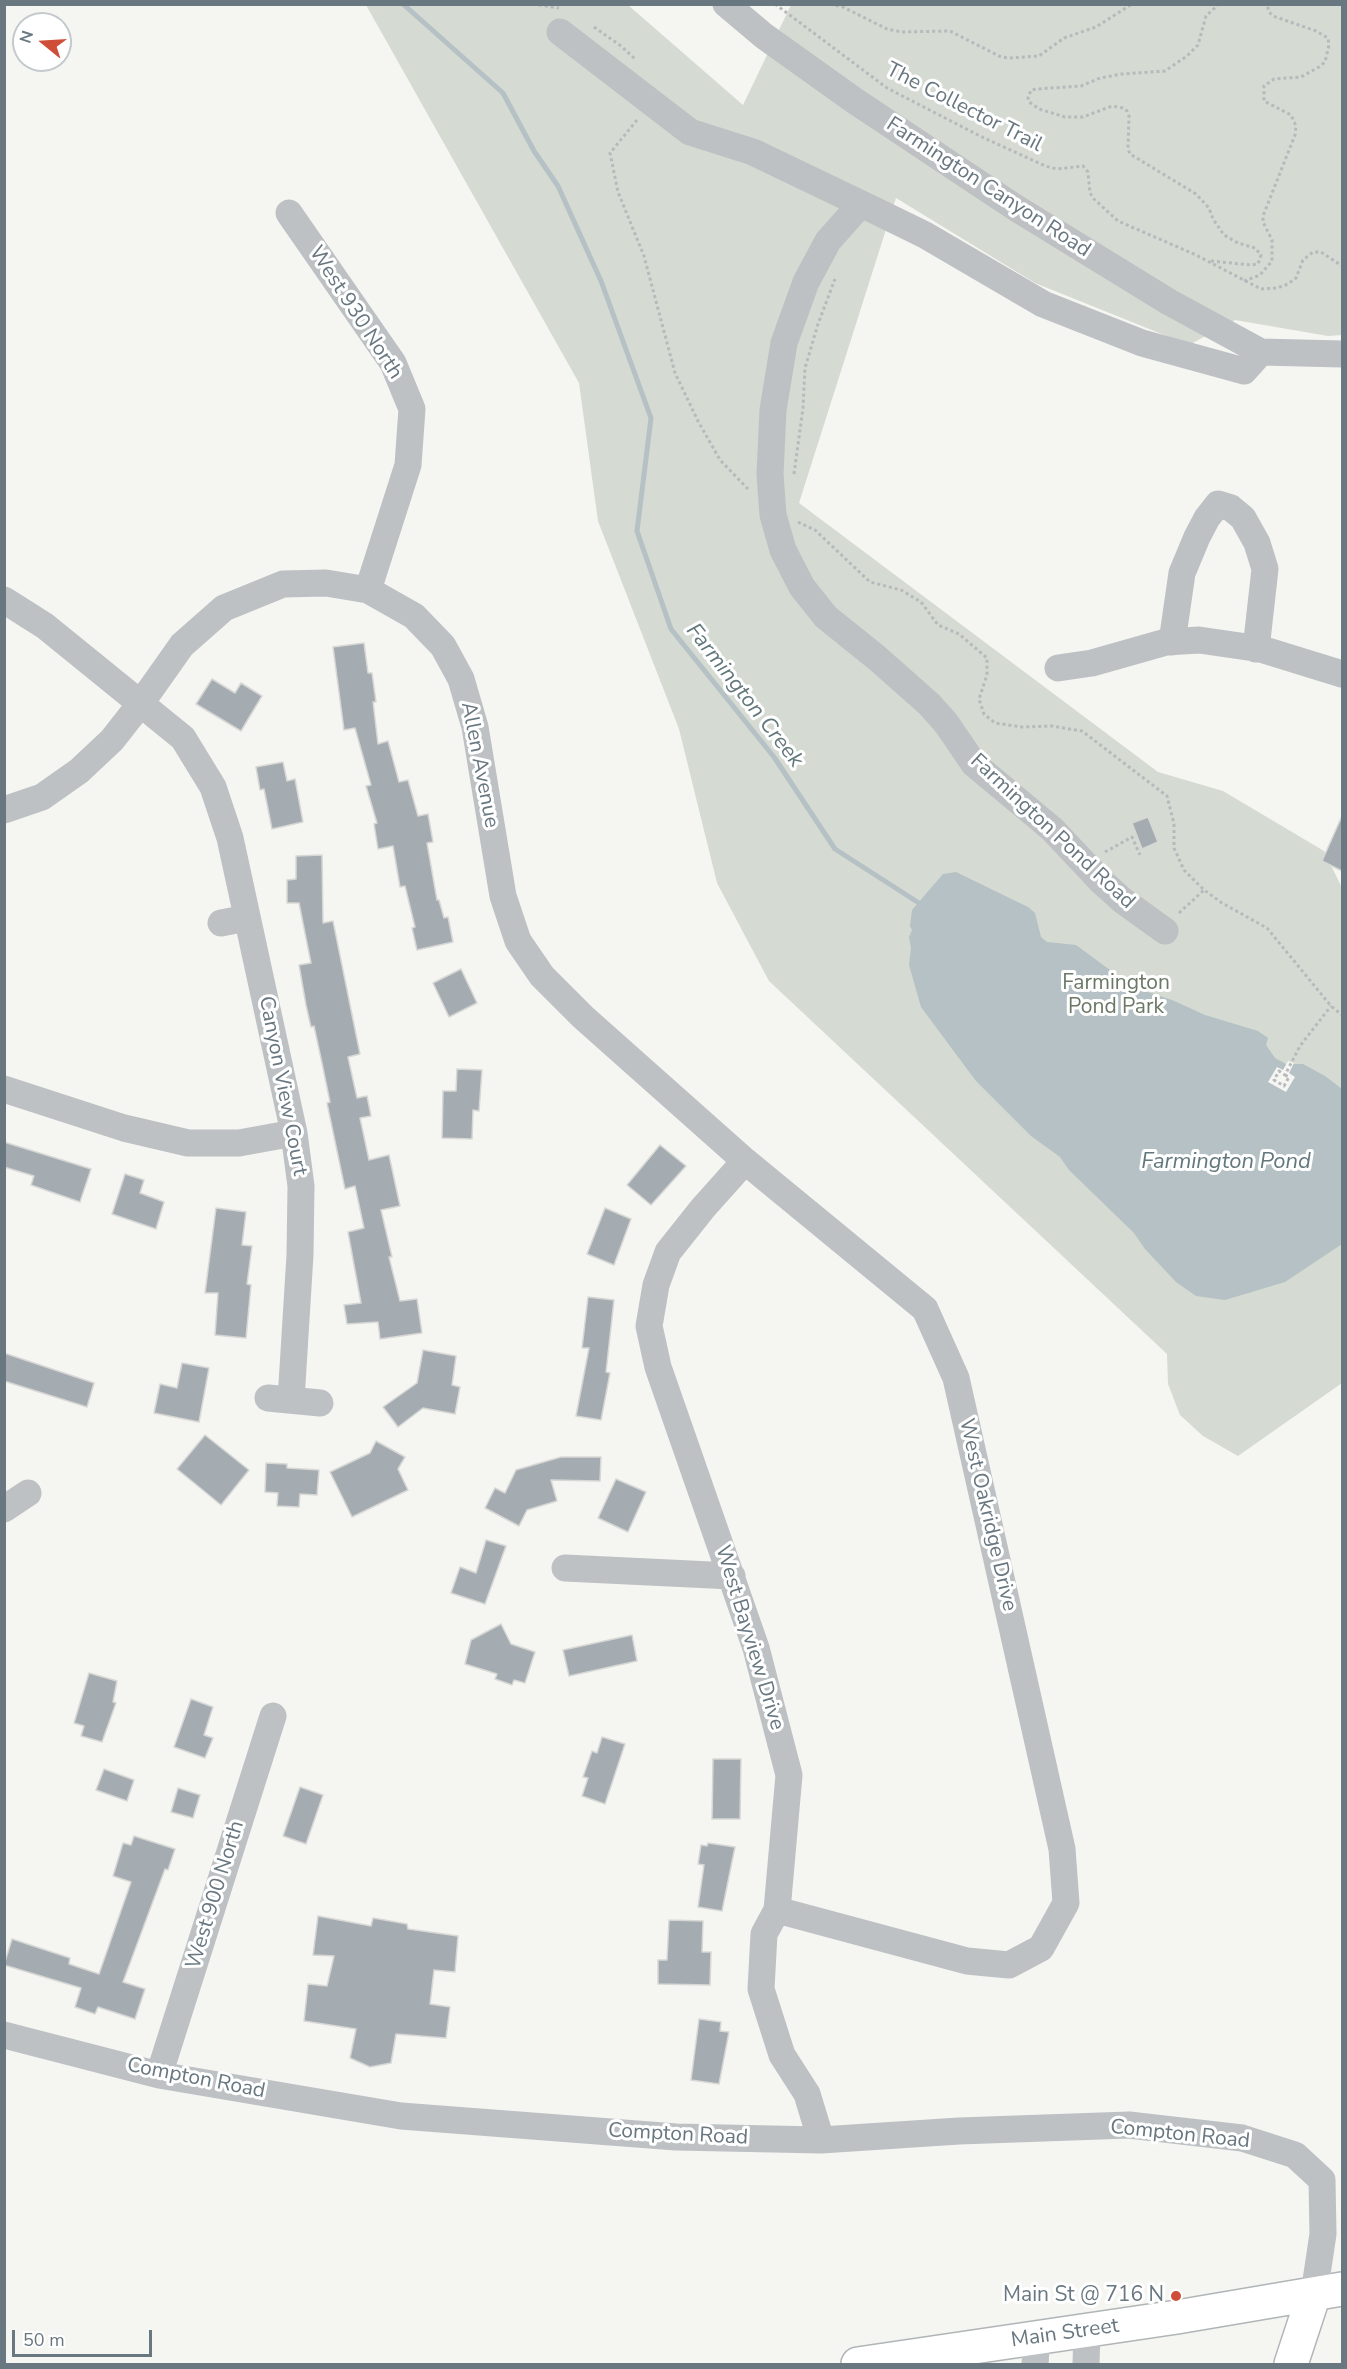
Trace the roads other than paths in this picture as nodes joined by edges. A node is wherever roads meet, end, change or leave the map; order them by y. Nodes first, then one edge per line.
1 (726, 4) edge
2 (560, 32) dead end
3 (860, 205) junction
4 (289, 213) dead end
5 (1261, 352) junction
6 (1342, 354) edge
7 (368, 590) junction
8 (4, 600) edge
9 (1172, 642) junction
10 (1256, 649) junction
11 (1058, 668) dead end
12 (1342, 674) edge
13 (141, 704) junction
14 (4, 810) edge
15 (1165, 931) road end
16 (4, 1089) edge
17 (294, 1133) junction
18 (745, 1161) junction
19 (320, 1403) dead end
20 (28, 1493) dead end
21 (4, 1509) edge
22 (565, 1568) dead end
23 (732, 1576) junction
24 (273, 1716) dead end
25 (777, 1910) junction
26 (4, 2035) edge
27 (159, 2074) junction
28 (820, 2140) junction
29 (1332, 2173) edge
30 (1328, 2292) edge
31 (1087, 2331) junction
32 (1036, 2351) edge
33 (858, 2364) edge
34 (1086, 2364) edge
35 (1291, 2364) edge

1 - 5 street, Farmington Canyon Road
2 - 3 street
3 - 5 street
3 - 15 street, Farmington Pond Road
4 - 7 street, West 930 North
5 - 6 street
7 - 13 street, Allen Avenue
7 - 18 street, Allen Avenue
8 - 13 street, Canyon View Court
9 - 10 street
9 - 10 street
9 - 11 street
10 - 12 street
13 - 14 street, Allen Avenue
13 - 17 street, Canyon View Court
16 - 17 street
17 - 19 street, Canyon View Court
18 - 23 street, West Bayview Drive
18 - 25 street, West Oakridge Drive
20 - 21 street
22 - 23 street
23 - 25 street, West Bayview Drive
24 - 27 street, West 900 North
25 - 28 street, West Bayview Drive
26 - 27 street, Compton Road
27 - 28 street, Compton Road
28 - 29 street, Compton Road
29 - 30 street
30 - 31 main road, Main Street
30 - 35 main road
31 - 32 main road, Main Street
31 - 34 street
32 - 33 main road, Main Street

